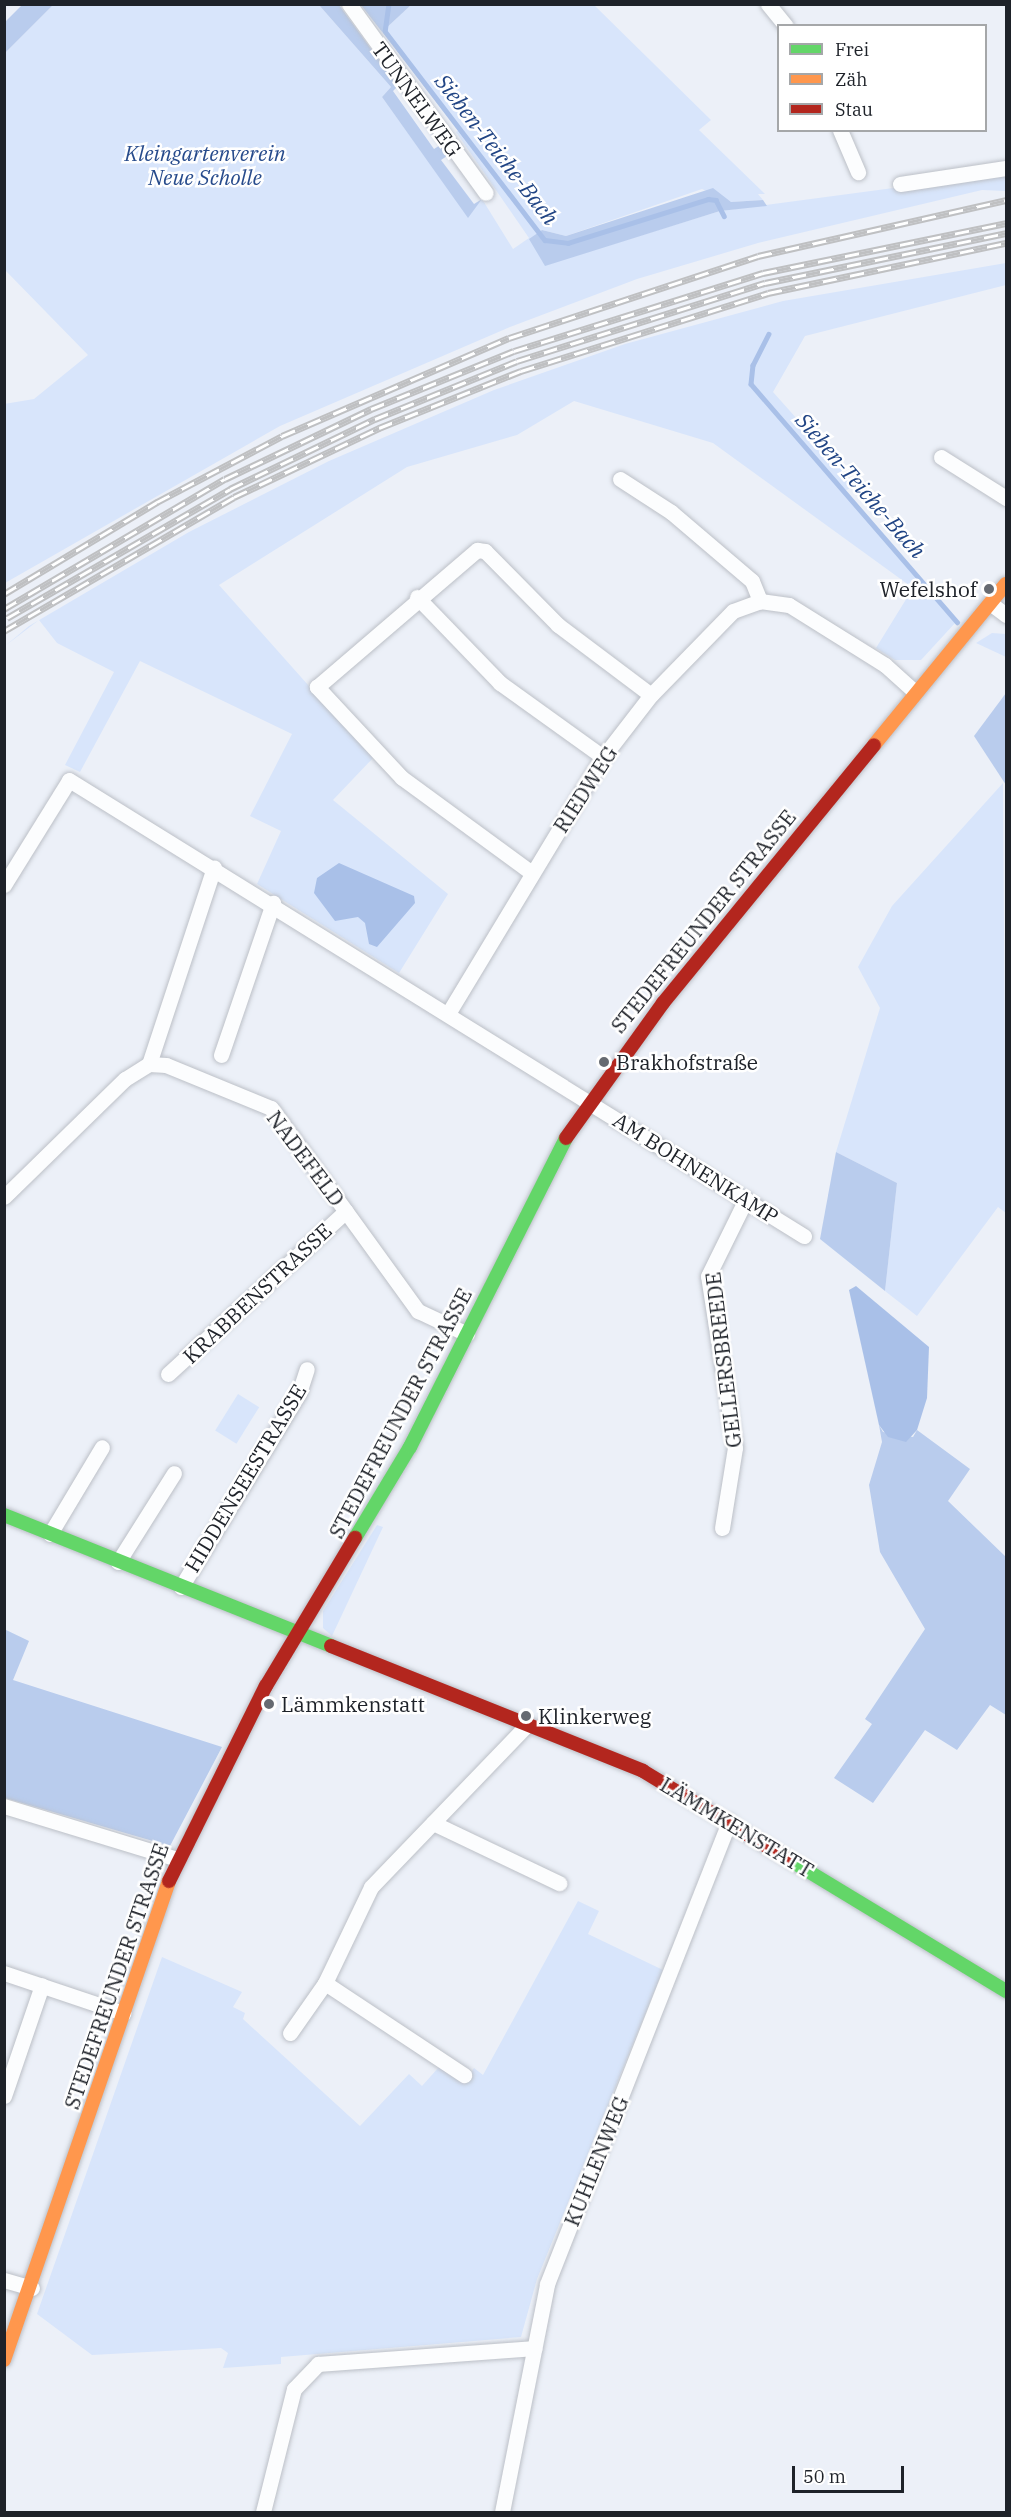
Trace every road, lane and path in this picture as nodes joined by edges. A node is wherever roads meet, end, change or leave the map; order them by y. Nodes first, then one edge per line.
1 (349, 4) edge
2 (770, 5) edge
3 (784, 24) edge
4 (841, 132) edge
5 (1006, 168) edge
6 (858, 172) dead end
7 (900, 184) dead end
8 (486, 193) dead end
9 (941, 457) dead end
10 (620, 479) dead end
11 (1006, 498) edge
12 (1006, 584) edge
13 (417, 597) junction
14 (760, 601) junction
15 (990, 603) junction
16 (1006, 615) edge
17 (915, 692) junction
18 (651, 695) junction
19 (603, 758) junction
20 (214, 867) junction
21 (532, 873) junction
22 (4, 885) edge
23 (273, 903) junction
24 (449, 1012) junction
25 (220, 1055) dead end
26 (149, 1064) junction
27 (588, 1101) junction
28 (4, 1197) edge
29 (746, 1199) junction
30 (346, 1211) junction
31 (804, 1236) dead end
32 (467, 1334) junction
33 (307, 1369) dead end
34 (168, 1374) dead end
35 (102, 1447) dead end
36 (174, 1473) dead end
37 (4, 1515) edge
38 (722, 1528) dead end
39 (50, 1534) junction
40 (118, 1562) junction
41 (181, 1587) junction
42 (298, 1632) junction
43 (527, 1725) junction
44 (4, 1806) edge
45 (729, 1822) junction
46 (433, 1823) junction
47 (177, 1858) junction
48 (560, 1882) dead end
49 (4, 1973) edge
50 (325, 1983) junction
51 (42, 1985) junction
52 (1006, 1991) edge
53 (123, 2013) junction
54 (290, 2032) dead end
55 (464, 2075) dead end
56 (4, 2096) edge
57 (18, 2284) edge
58 (534, 2348) junction
59 (4, 2360) edge
60 (263, 2512) edge
61 (502, 2512) edge

1 - 8 street, TUNNELWEG
2 - 3 street
4 - 6 street
5 - 7 street
9 - 11 street
10 - 14 street
12 - 15 street, STEDEFREUNDER STRASSE
13 - 18 street
13 - 19 street
13 - 21 street
14 - 17 street
14 - 18 street, RIEDWEG
15 - 16 street
15 - 17 street, STEDEFREUNDER STRASSE
17 - 27 street, STEDEFREUNDER STRASSE
18 - 19 street, RIEDWEG
19 - 21 street, RIEDWEG
20 - 22 street
20 - 23 street
20 - 26 street
21 - 24 street, RIEDWEG
23 - 24 street
23 - 25 street
24 - 27 street
26 - 28 street
26 - 30 street, NADEFELD
27 - 29 street, AM BOHNENKAMP
27 - 32 street, STEDEFREUNDER STRASSE
29 - 31 street, AM BOHNENKAMP
29 - 38 street, GELLERSBREEDE
30 - 32 street, NADEFELD
30 - 34 street, KRABBENSTRASSE
32 - 42 street, STEDEFREUNDER STRASSE
33 - 41 street, HIDDENSEESTRASSE
35 - 39 street
36 - 40 street
37 - 39 street, LÄMMKENSTATT
39 - 40 street, LÄMMKENSTATT
40 - 41 street, LÄMMKENSTATT
41 - 42 street, LÄMMKENSTATT
42 - 43 street, LÄMMKENSTATT
42 - 47 street, STEDEFREUNDER STRASSE
43 - 45 street, LÄMMKENSTATT
43 - 46 street
44 - 47 street
45 - 52 street, LÄMMKENSTATT
45 - 58 street, KUHLENWEG
46 - 48 street
46 - 50 street
47 - 53 street, STEDEFREUNDER STRASSE
49 - 51 street
50 - 54 street
50 - 55 street
51 - 53 street
51 - 56 street
53 - 57 street, STEDEFREUNDER STRASSE
57 - 59 street, STEDEFREUNDER STRASSE
58 - 60 street
58 - 61 street, KUHLENWEG

